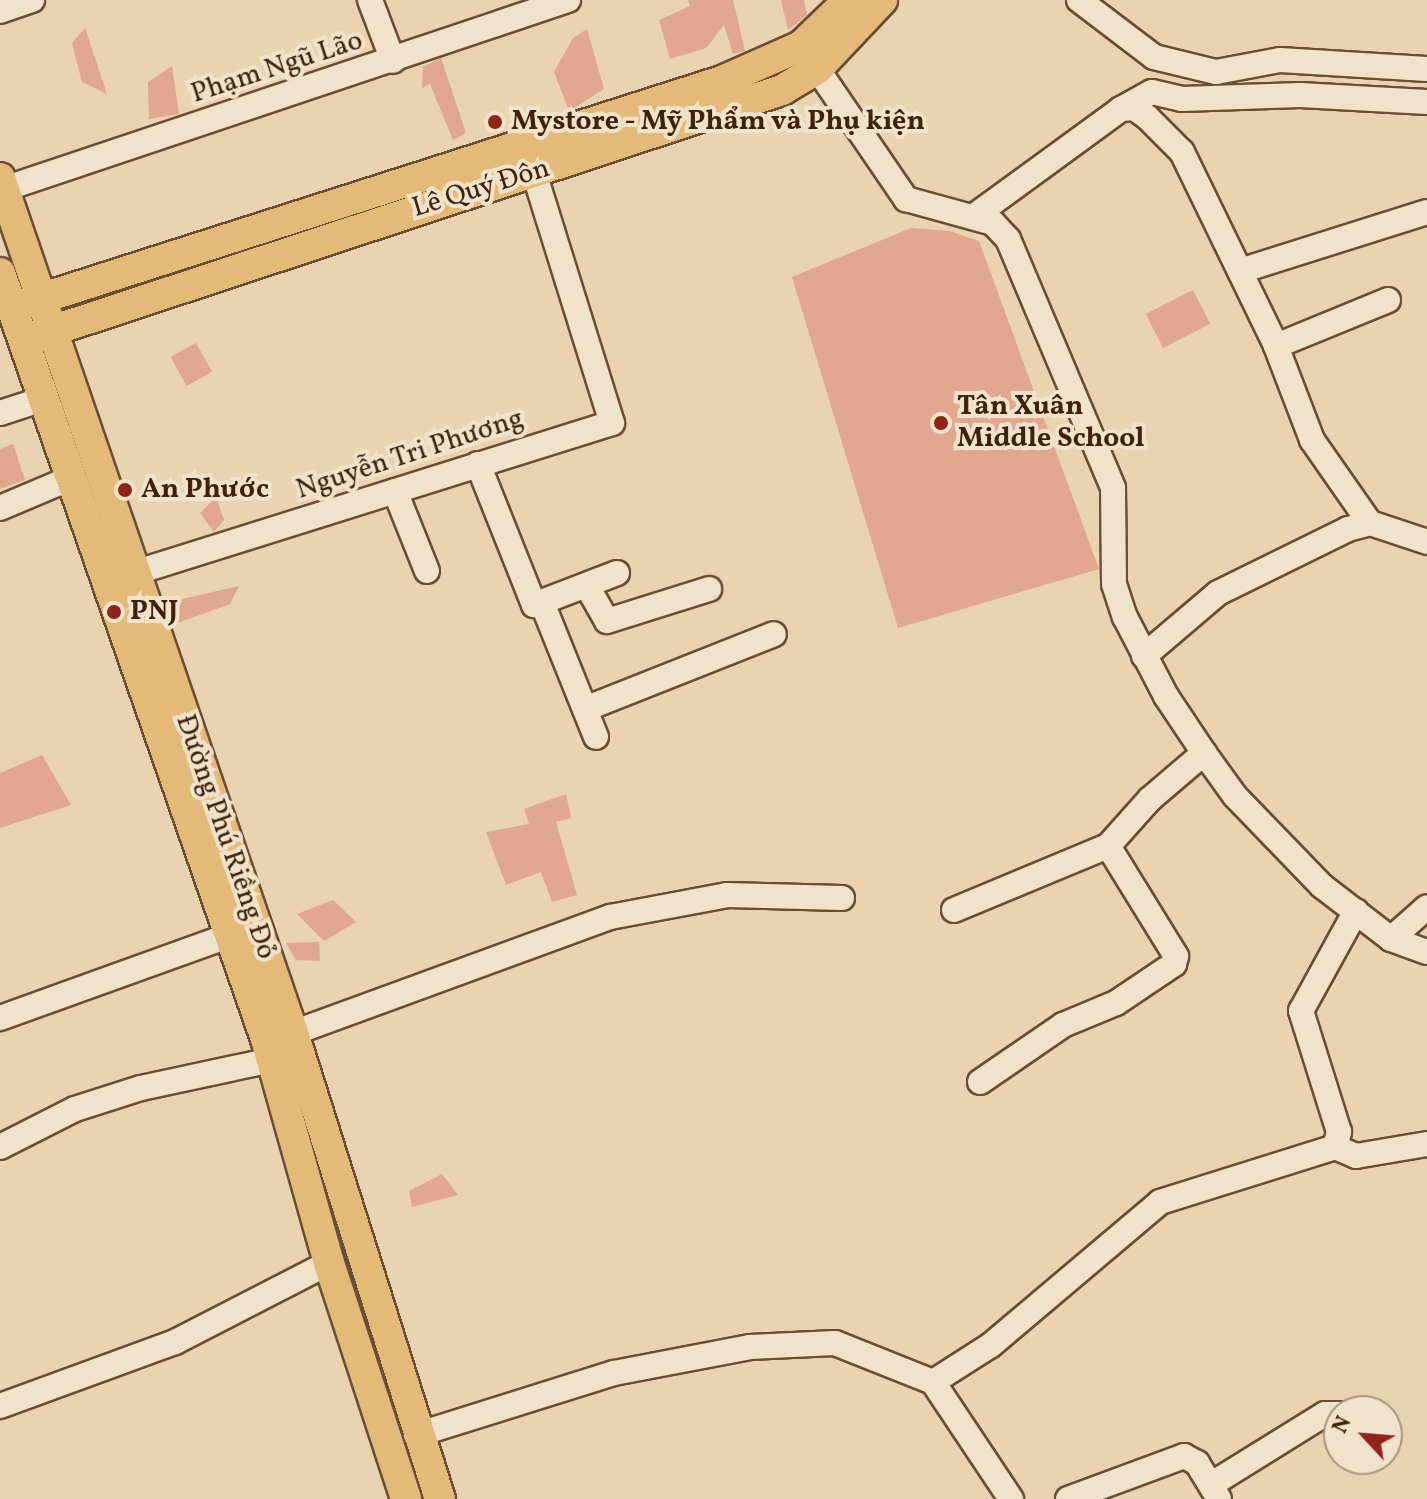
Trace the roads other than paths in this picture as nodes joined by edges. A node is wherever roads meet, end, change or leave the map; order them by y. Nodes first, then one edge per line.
1 (32, 0) edge
2 (370, 0) edge
3 (568, 0) edge
4 (849, 0) edge
5 (882, 0) edge
6 (1079, 0) edge
7 (0, 11) edge
8 (809, 57) junction
9 (393, 61) junction
10 (1427, 69) edge
11 (1427, 102) edge
12 (1121, 109) junction
13 (534, 172) junction
14 (2, 183) edge
15 (1427, 212) edge
16 (973, 217) junction
17 (1240, 271) junction
18 (0, 273) edge
19 (41, 299) junction
20 (1388, 300) dead end
21 (12, 307) junction
22 (38, 335) junction
23 (1276, 346) junction
24 (43, 399) junction
25 (0, 413) edge
26 (478, 464) junction
27 (71, 478) junction
28 (395, 491) junction
29 (0, 508) edge
30 (1370, 523) junction
31 (1427, 542) edge
32 (427, 571) dead end
33 (134, 573) junction
34 (617, 573) dead end
35 (587, 586) junction
36 (709, 589) dead end
37 (543, 605) junction
38 (774, 634) dead end
39 (1144, 656) junction
40 (585, 709) junction
41 (596, 737) dead end
42 (1204, 753) junction
43 (1108, 846) junction
44 (842, 898) dead end
45 (1427, 907) edge
46 (954, 910) dead end
47 (1356, 911) junction
48 (242, 932) junction
49 (1391, 939) junction
50 (1427, 952) edge
51 (0, 1018) edge
52 (293, 1033) junction
53 (272, 1060) junction
54 (980, 1082) dead end
55 (1427, 1144) edge
56 (0, 1147) edge
57 (1335, 1147) junction
58 (329, 1263) junction
59 (933, 1382) junction
60 (0, 1406) edge
61 (1323, 1415) edge
62 (416, 1435) junction
63 (1216, 1491) edge
64 (406, 1499) edge
65 (440, 1499) edge
66 (1011, 1499) edge
67 (1068, 1499) edge

1 - 7 street
2 - 9 street
3 - 9 street, Phạm Ngũ Lão
4 - 8 main road, Lê Quý Đôn
5 - 8 main road, Lê Quý Đôn
6 - 10 street
8 - 13 main road, Lê Quý Đôn
8 - 16 street
8 - 19 main road, Lê Quý Đôn
9 - 14 street, Phạm Ngũ Lão
11 - 12 street
12 - 16 street
12 - 17 street
13 - 22 main road, Lê Quý Đôn
13 - 26 street, Nguyễn Tri Phương
14 - 19 main road, Đường Phú Riềng Đỏ
15 - 17 street
16 - 39 street
17 - 23 street
18 - 21 main road, Đường Phú Riềng Đỏ
19 - 21 main road, Lê Quý Đôn
19 - 22 main road, Đường Phú Riềng Đỏ
20 - 23 street
21 - 22 main road, Đường Phú Riềng Đỏ
22 - 24 main road, Đường Phú Riềng Đỏ
22 - 33 main road, Đường Phú Riềng Đỏ
23 - 30 street
24 - 25 street
24 - 27 main road, Đường Phú Riềng Đỏ
26 - 28 street, Nguyễn Tri Phương
26 - 37 street
27 - 29 street
27 - 48 main road, Đường Phú Riềng Đỏ
28 - 32 street
28 - 33 street, Nguyễn Tri Phương
30 - 31 street
30 - 39 street
33 - 48 main road, Đường Phú Riềng Đỏ
34 - 35 street
35 - 36 street
35 - 37 street
37 - 40 street
38 - 40 street
39 - 42 street
40 - 41 street
42 - 43 street
42 - 47 street
43 - 46 street
43 - 54 street
44 - 52 street
45 - 49 street
47 - 49 street
47 - 57 street
48 - 51 street
48 - 52 main road, Đường Phú Riềng Đỏ
48 - 53 main road, Đường Phú Riềng Đỏ
49 - 50 street
52 - 62 main road, Đường Phú Riềng Đỏ
53 - 56 street
53 - 58 main road, Đường Phú Riềng Đỏ
55 - 57 street
57 - 59 street
58 - 60 street
58 - 64 main road, Đường Phú Riềng Đỏ
59 - 62 street
59 - 66 street
61 - 63 street
62 - 65 main road, Đường Phú Riềng Đỏ
63 - 67 street

